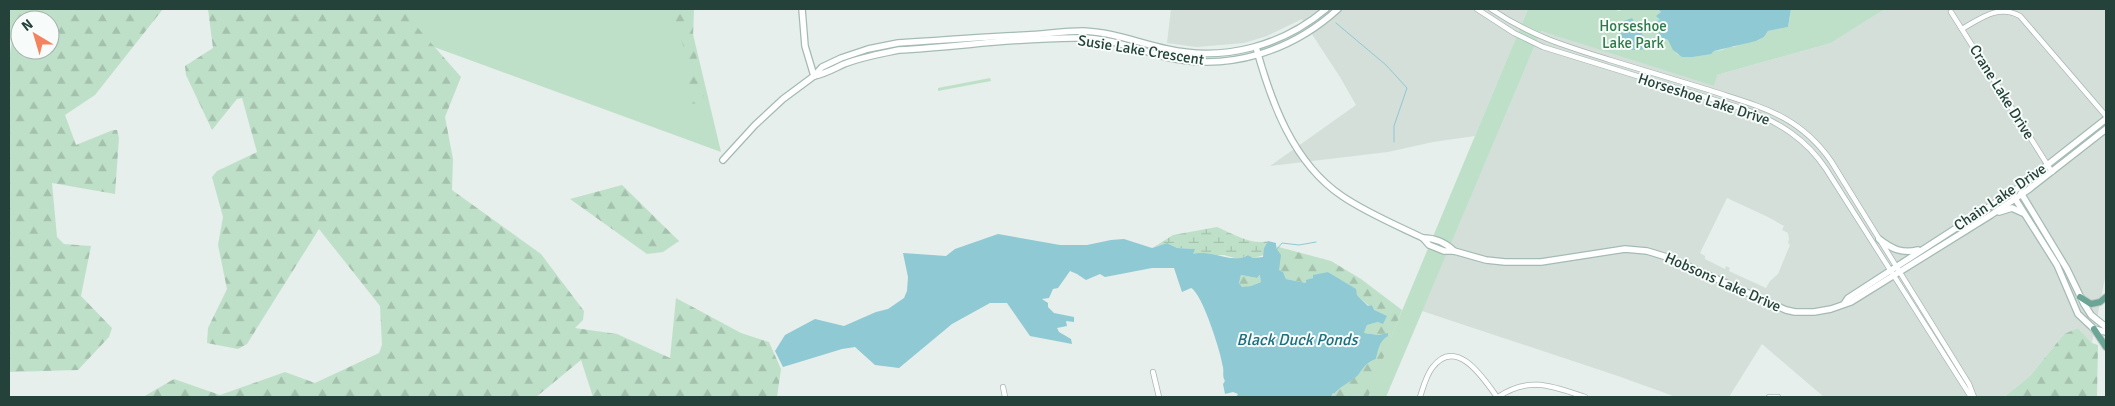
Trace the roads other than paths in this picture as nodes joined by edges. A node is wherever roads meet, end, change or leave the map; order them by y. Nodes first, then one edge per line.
1 (802, 9) edge
2 (1326, 9) edge
3 (1338, 9) edge
4 (1477, 9) edge
5 (1491, 9) edge
6 (1951, 12) dead end
7 (1962, 29) junction
8 (1256, 47) junction
9 (1258, 55) junction
10 (814, 76) junction
11 (2106, 117) edge
12 (2106, 129) edge
13 (724, 160) dead end
14 (2048, 165) junction
15 (2052, 172) junction
16 (2018, 188) junction
17 (2011, 193) junction
18 (2022, 194) junction
19 (2015, 199) junction
20 (1857, 204) junction
21 (1851, 208) junction
22 (2025, 214) junction
23 (1991, 215) junction
24 (1959, 226) junction
25 (1963, 233) junction
26 (1879, 240) junction
27 (1925, 248) junction
28 (1896, 266) junction
29 (1900, 273) junction
30 (1892, 274) junction
31 (2080, 297) junction
32 (2106, 297) edge
33 (1934, 327) junction
34 (2106, 327) edge
35 (2094, 329) junction
36 (1928, 331) junction
37 (2106, 332) edge
38 (2106, 347) edge
39 (1956, 363) junction
40 (1950, 366) junction
41 (1153, 372) dead end
42 (1003, 388) dead end
43 (1005, 397) edge
44 (1159, 397) edge
45 (1420, 397) edge
46 (1497, 397) edge
47 (1585, 397) edge
48 (1769, 397) edge
49 (1778, 397) edge
50 (1972, 397) edge

1 - 10 street
2 - 8 street, Susie Lake Crescent
3 - 9 street, Susie Lake Crescent
4 - 21 street, Horseshoe Lake Drive
5 - 20 street, Horseshoe Lake Drive
6 - 7 street, Crane Lake Drive
7 - 11 street
7 - 14 street, Crane Lake Drive
8 - 9 street, Hobsons Lake Drive
8 - 10 street, Susie Lake Crescent
9 - 10 street, Susie Lake Crescent
9 - 30 street, Hobsons Lake Drive
10 - 13 street, Susie Lake Crescent
11 - 14 street, Chain Lake Drive
12 - 15 street, Chain Lake Drive
14 - 15 street, Crane Lake Drive
14 - 16 street, Chain Lake Drive
15 - 18 street, Chain Lake Drive
16 - 17 street, Chain Lake Drive
16 - 18 street
17 - 19 street
17 - 24 street, Chain Lake Drive
18 - 19 street, Chain Lake Drive
18 - 31 street
19 - 22 street
19 - 23 street, Chain Lake Drive
20 - 21 street
20 - 26 street, Horseshoe Lake Drive
21 - 30 street, Horseshoe Lake Drive
22 - 23 street
22 - 35 street
23 - 25 street, Chain Lake Drive
24 - 25 street
24 - 27 street, Chain Lake Drive
25 - 29 street, Chain Lake Drive
26 - 27 street
26 - 28 street, Horseshoe Lake Drive
27 - 28 street, Chain Lake Drive
28 - 29 street, Horseshoe Lake Drive
28 - 30 street, Chain Lake Drive
29 - 30 street, Chain Lake Drive
29 - 33 street, Horseshoe Lake Drive
30 - 36 street, Horseshoe Lake Drive
31 - 32 main road
31 - 34 street
33 - 36 street
33 - 39 street, Horseshoe Lake Drive
35 - 37 street
35 - 38 main road
36 - 40 street, Horseshoe Lake Drive
39 - 40 street
39 - 50 street, Horseshoe Lake Drive
40 - 50 street, Horseshoe Lake Drive
41 - 44 street
42 - 43 street
45 - 46 street
46 - 47 street
48 - 49 street

